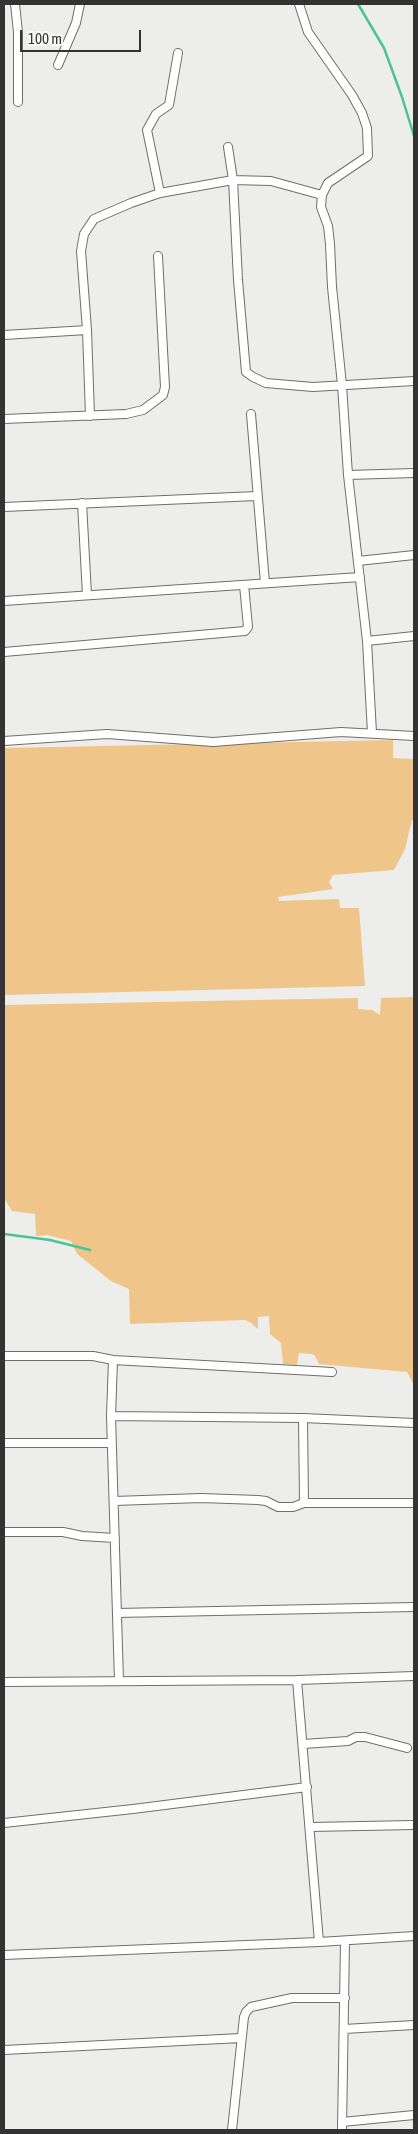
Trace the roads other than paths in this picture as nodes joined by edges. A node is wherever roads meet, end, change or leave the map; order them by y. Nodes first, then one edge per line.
1 (15, 4) edge
2 (80, 4) edge
3 (299, 4) edge
4 (178, 53) dead end
5 (58, 65) dead end
6 (18, 102) dead end
7 (228, 147) dead end
8 (232, 180) junction
9 (160, 193) junction
10 (322, 195) junction
11 (158, 256) dead end
12 (87, 330) junction
13 (4, 335) edge
14 (414, 381) edge
15 (342, 385) junction
16 (251, 414) dead end
17 (90, 416) junction
18 (4, 419) edge
19 (414, 473) edge
20 (348, 475) junction
21 (258, 496) junction
22 (82, 502) junction
23 (4, 507) edge
24 (414, 555) edge
25 (358, 561) junction
26 (360, 577) junction
27 (264, 583) junction
28 (244, 585) junction
29 (87, 595) junction
30 (4, 601) edge
31 (414, 636) edge
32 (367, 641) junction
33 (4, 652) edge
34 (372, 734) junction
35 (414, 736) edge
36 (4, 741) edge
37 (4, 1356) edge
38 (113, 1360) junction
39 (332, 1372) dead end
40 (111, 1416) junction
41 (303, 1418) junction
42 (414, 1423) edge
43 (4, 1443) edge
44 (111, 1444) junction
45 (114, 1501) junction
46 (304, 1503) junction
47 (414, 1503) edge
48 (4, 1532) edge
49 (115, 1538) junction
50 (414, 1606) edge
51 (117, 1613) junction
52 (414, 1676) edge
53 (298, 1680) junction
54 (119, 1681) junction
55 (4, 1682) edge
56 (303, 1744) junction
57 (407, 1748) dead end
58 (307, 1787) junction
59 (4, 1823) edge
60 (414, 1825) edge
61 (310, 1827) junction
62 (414, 1936) edge
63 (345, 1940) junction
64 (319, 1942) junction
65 (4, 1955) edge
66 (345, 1998) junction
67 (414, 2025) edge
68 (344, 2029) junction
69 (241, 2038) junction
70 (4, 2050) edge
71 (414, 2115) edge
72 (342, 2126) edge
73 (232, 2130) edge

1 - 6 street
2 - 5 street
3 - 10 street
4 - 9 street
7 - 8 street
8 - 9 street
8 - 10 street
8 - 15 street
9 - 12 street
10 - 15 street
11 - 17 street
12 - 13 street
12 - 17 street
14 - 15 street
15 - 20 street
16 - 21 street
17 - 18 street
19 - 20 street
20 - 25 street
21 - 22 street
21 - 27 street
22 - 23 street
22 - 29 street
24 - 25 street
25 - 26 street
26 - 27 street
26 - 32 street
27 - 28 street
28 - 29 street
28 - 33 street
29 - 30 street
31 - 32 street
32 - 34 street
34 - 35 street
34 - 36 street
37 - 38 street
38 - 39 street
38 - 40 street
40 - 41 street
40 - 44 street
41 - 42 street
41 - 46 street
43 - 44 street
44 - 45 street
45 - 46 street
45 - 49 street
46 - 47 street
48 - 49 street
49 - 51 street
50 - 51 street
51 - 54 street
52 - 53 street
53 - 54 street
53 - 56 street
54 - 55 street
56 - 57 street
56 - 58 street
58 - 59 street
58 - 61 street
60 - 61 street
61 - 64 street
62 - 63 street
63 - 64 street
63 - 66 street
64 - 65 street
66 - 68 street
66 - 69 street
67 - 68 street
68 - 72 street
69 - 70 street
69 - 73 street
71 - 72 street

